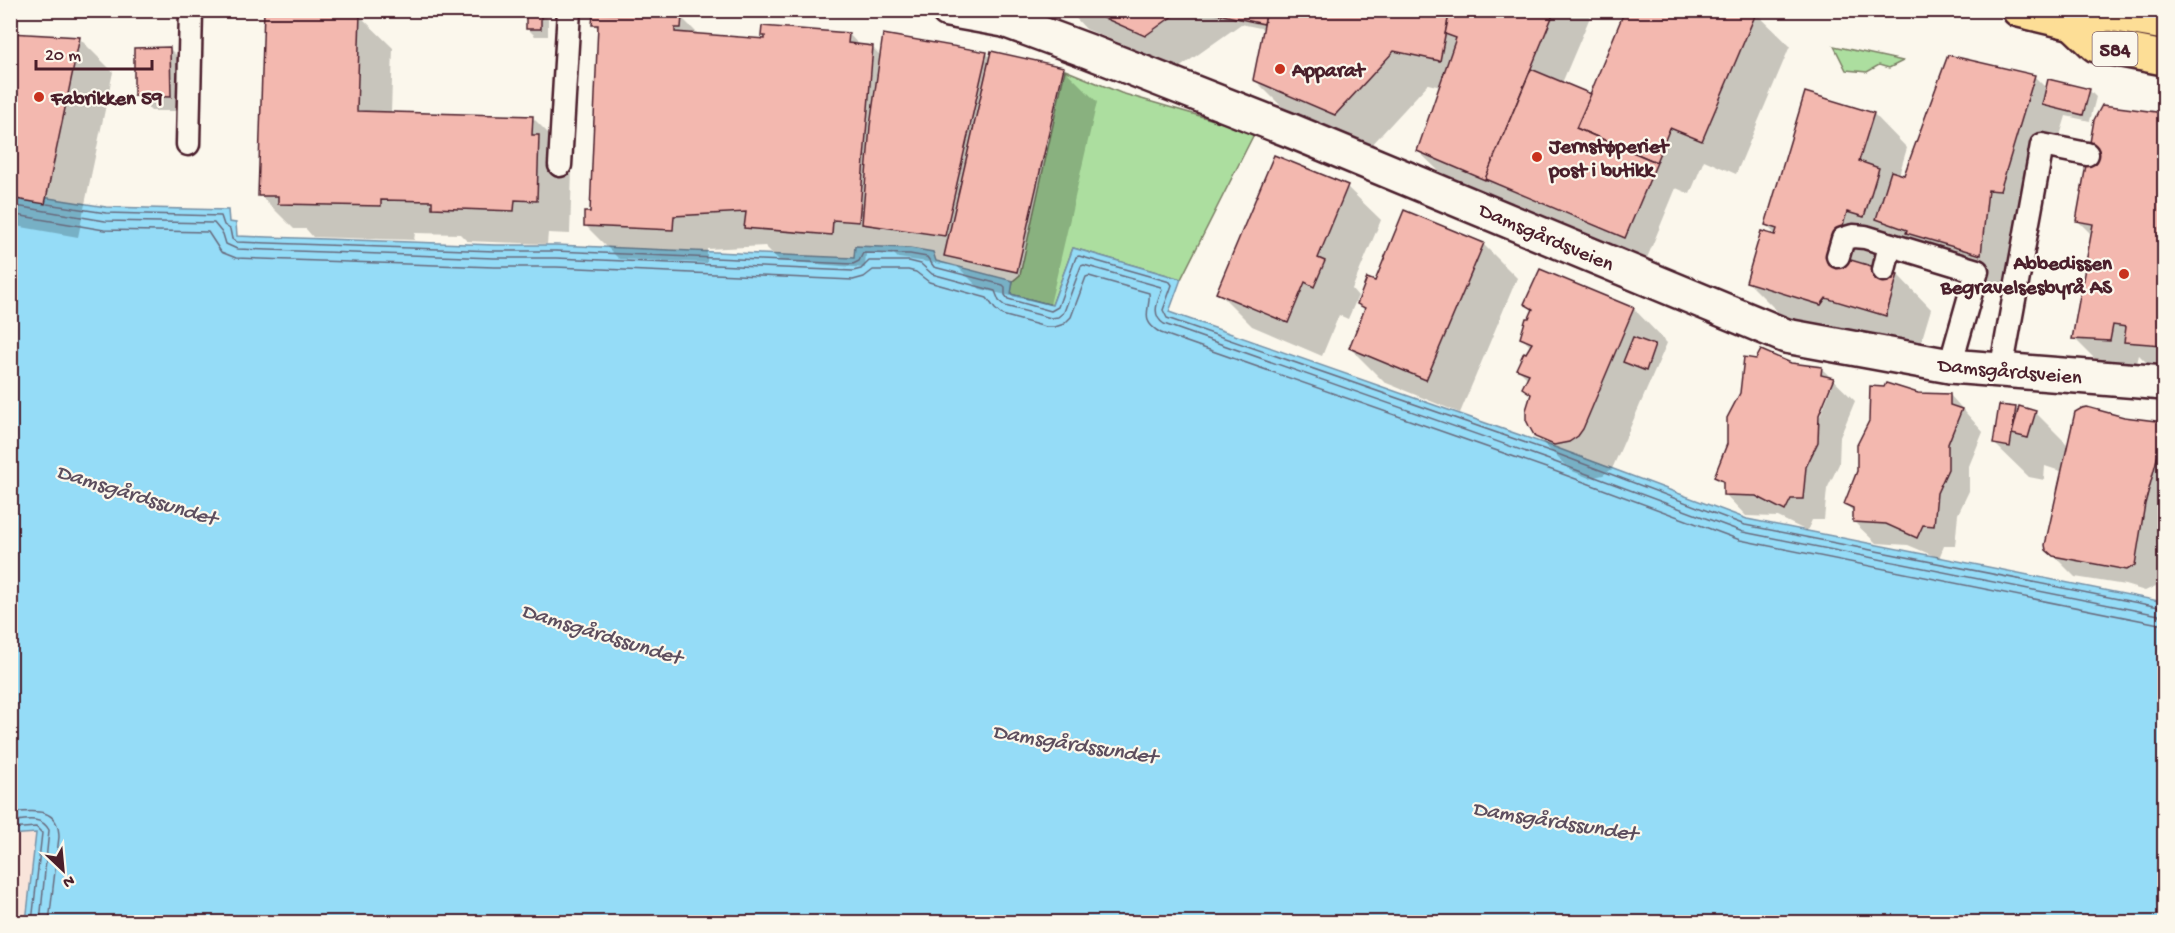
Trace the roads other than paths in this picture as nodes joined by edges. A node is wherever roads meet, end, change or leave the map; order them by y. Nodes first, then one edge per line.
1 (191, 10) edge
2 (569, 10) edge
3 (948, 10) edge
4 (2019, 10) edge
5 (2164, 22) edge
6 (2073, 23) junction
7 (2164, 58) edge
8 (188, 144) dead end
9 (2087, 154) dead end
10 (560, 165) dead end
11 (1890, 245) junction
12 (1838, 256) dead end
13 (1884, 270) dead end
14 (1950, 366) junction
15 (2001, 371) junction
16 (2164, 383) edge

1 - 8 lane
2 - 10 lane
3 - 14 street, Damsgårdsveien
4 - 6 main road, 584
5 - 6 main road, 584
6 - 7 main road, 584
9 - 15 lane
11 - 12 lane
11 - 13 lane
11 - 14 lane
14 - 15 street, Damsgårdsveien
15 - 16 street, Damsgårdsveien

